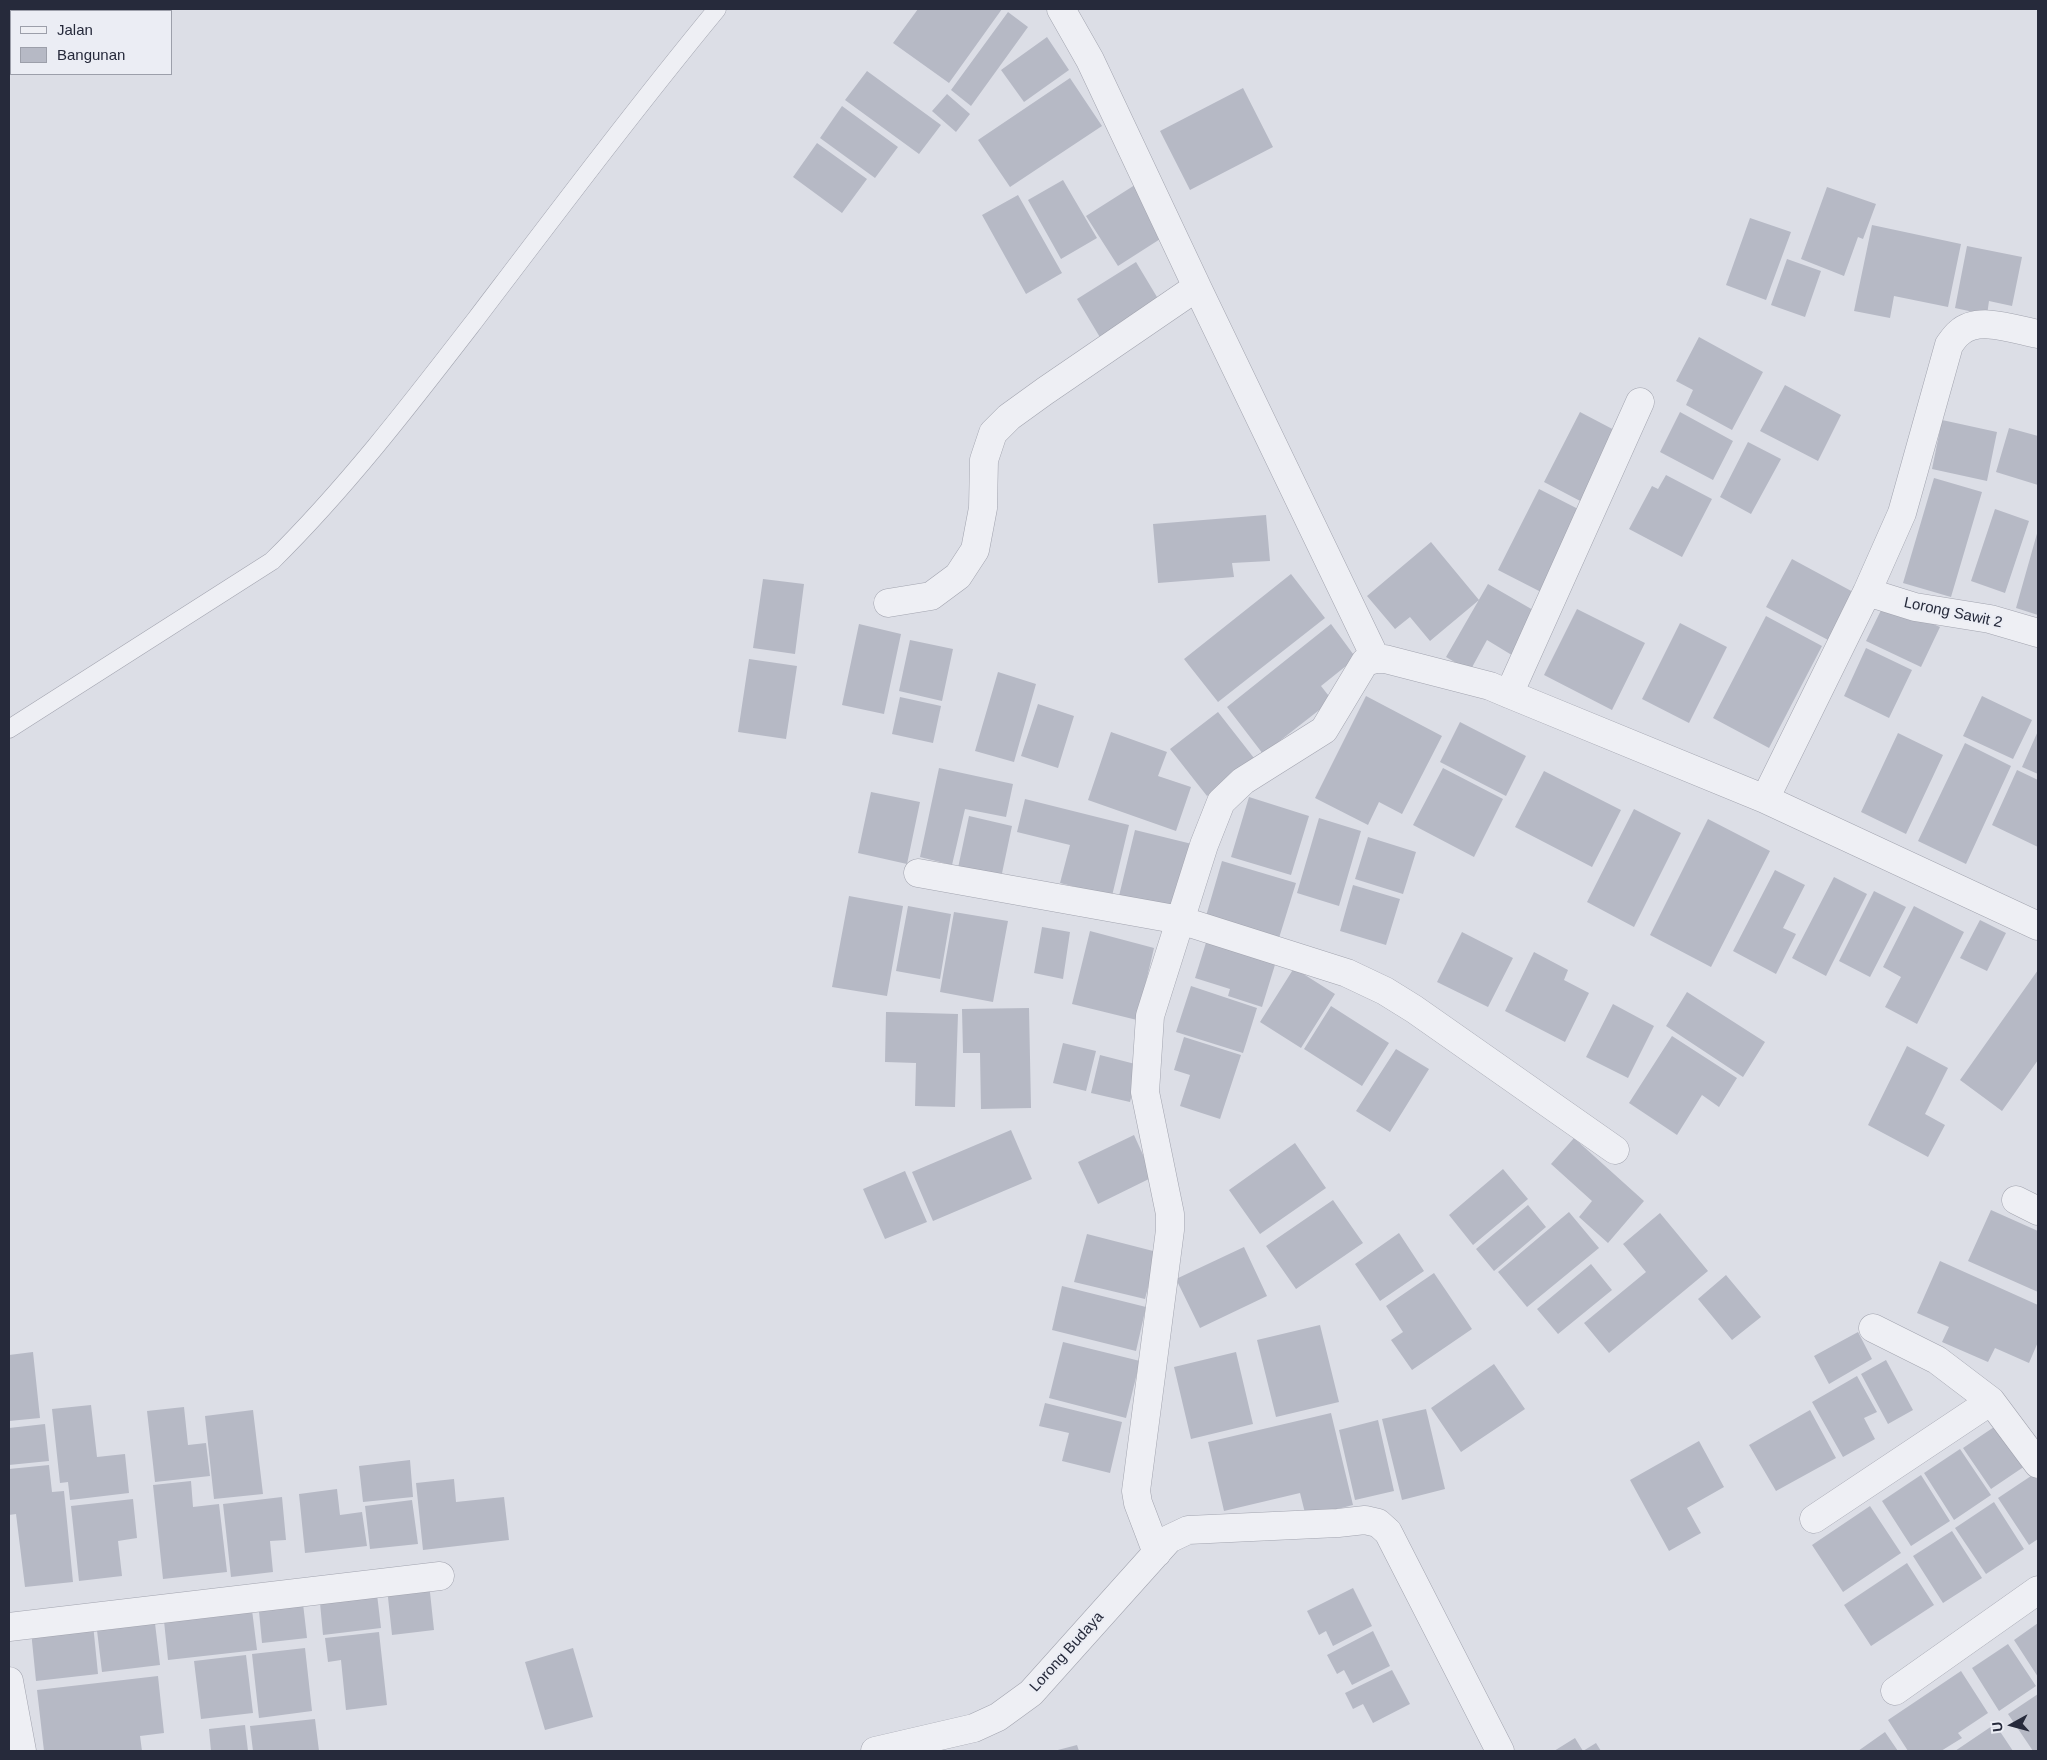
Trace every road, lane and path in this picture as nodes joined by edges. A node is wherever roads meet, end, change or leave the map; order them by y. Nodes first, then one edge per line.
1 (717, 9) edge
2 (1061, 9) edge
3 (1197, 287) junction
4 (2038, 334) edge
5 (1640, 402) dead end
6 (1867, 592) junction
7 (888, 603) dead end
8 (2038, 633) edge
9 (1376, 659) junction
10 (1509, 694) junction
11 (9, 728) edge
12 (1766, 799) junction
13 (918, 873) dead end
14 (1180, 920) junction
15 (2038, 926) edge
16 (1615, 1150) dead end
17 (1873, 1328) dead end
18 (1996, 1407) junction
19 (2038, 1428) edge
20 (2038, 1464) edge
21 (1814, 1519) dead end
22 (1157, 1553) junction
23 (440, 1576) dead end
24 (2038, 1590) edge
25 (9, 1627) edge
26 (9, 1682) edge
27 (1895, 1691) dead end
28 (22, 1751) edge
29 (875, 1751) edge
30 (1500, 1751) edge

1 - 11 lane
2 - 3 street
3 - 7 street
3 - 9 street
4 - 6 street
5 - 10 street
6 - 8 street, Lorong Sawit 2
6 - 12 street
9 - 10 street
9 - 14 street
10 - 12 street
12 - 15 street
13 - 14 street
14 - 16 street
14 - 22 street
17 - 18 street
18 - 19 street
18 - 20 street
18 - 21 street
22 - 29 street, Lorong Budaya
22 - 30 street, Lorong Budaya
23 - 25 street
24 - 27 street
26 - 28 street

